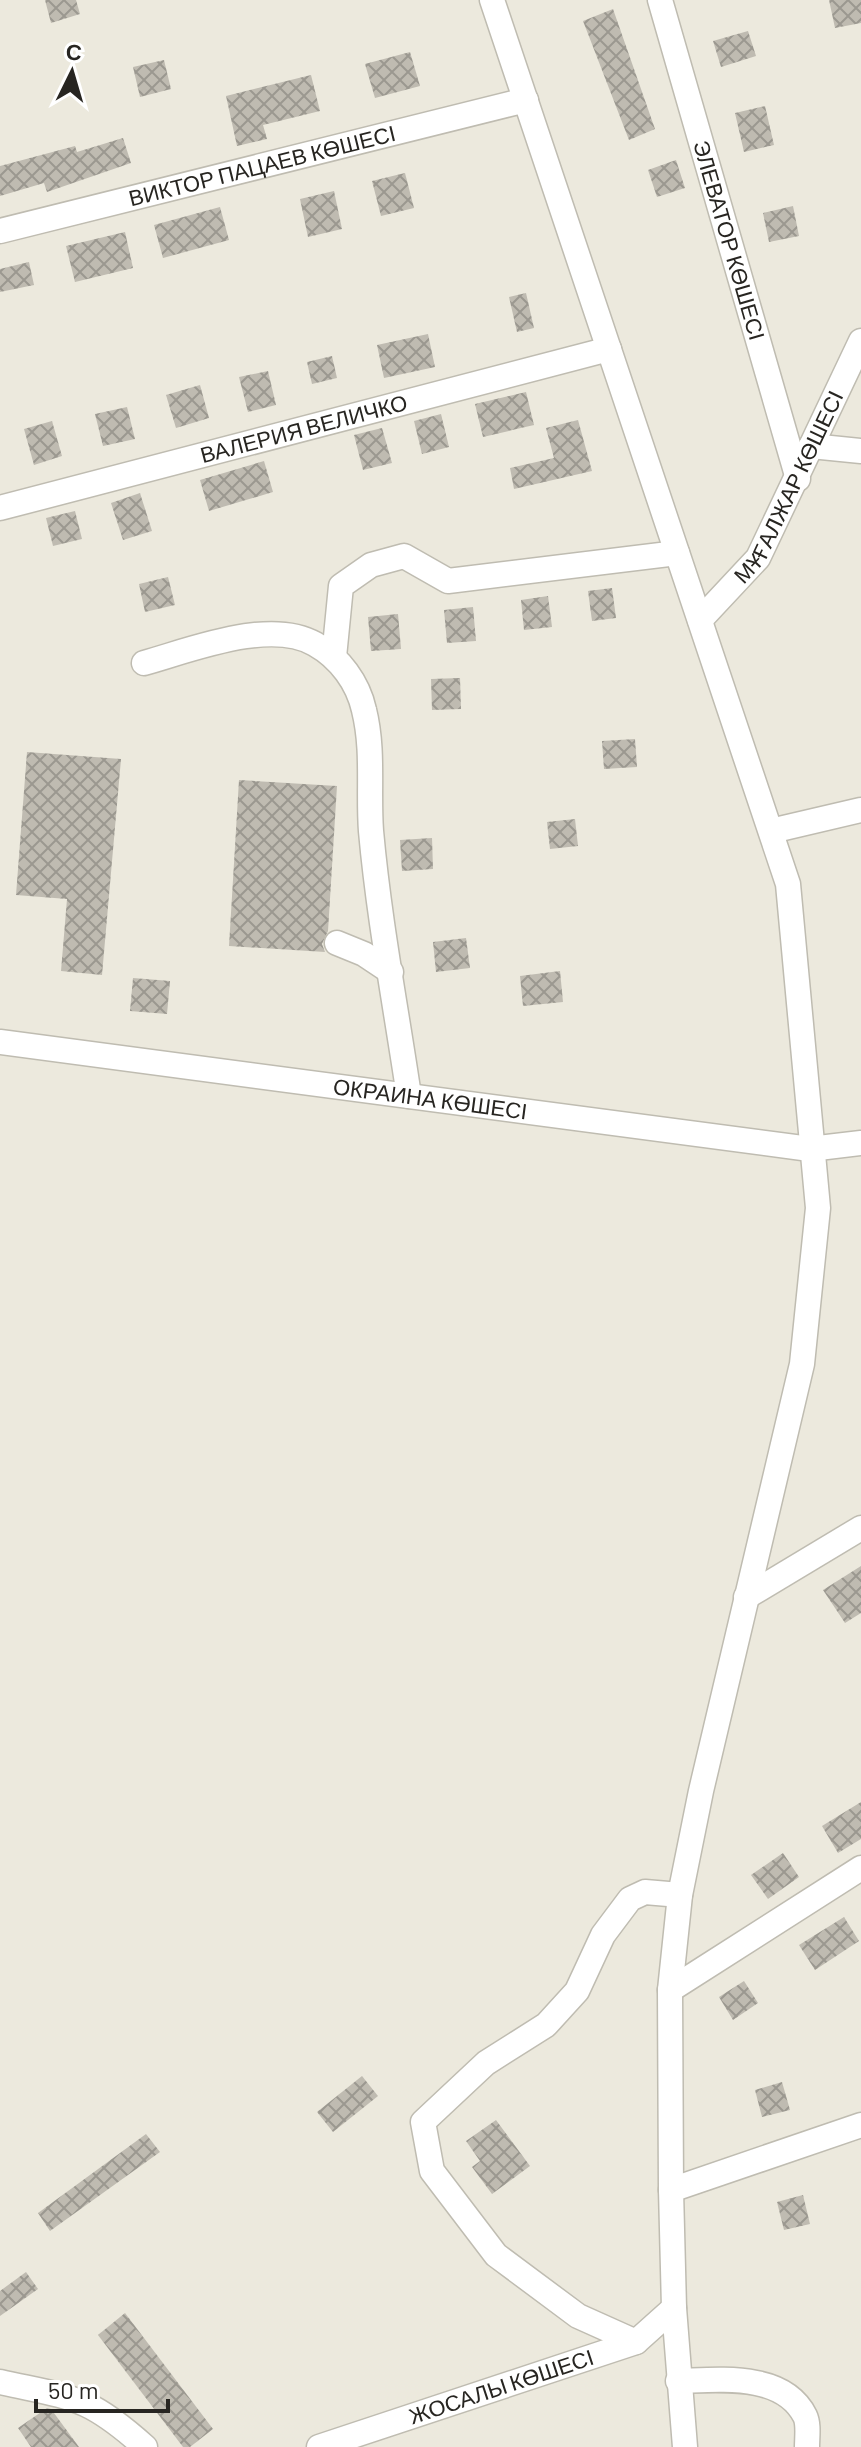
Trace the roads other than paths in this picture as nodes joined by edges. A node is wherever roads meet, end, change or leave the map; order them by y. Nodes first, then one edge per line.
1 (492, 0) edge
2 (660, 0) edge
3 (526, 100) junction
4 (0, 231) edge
5 (861, 341) edge
6 (609, 349) junction
7 (811, 446) junction
8 (861, 451) edge
9 (798, 479) junction
10 (0, 508) edge
11 (677, 553) junction
12 (700, 620) junction
13 (334, 657) junction
14 (144, 663) dead end
15 (861, 810) edge
16 (771, 831) junction
17 (337, 943) dead end
18 (391, 972) junction
19 (0, 1042) edge
20 (409, 1096) junction
21 (861, 1143) edge
22 (810, 1149) junction
23 (861, 1528) edge
24 (746, 1597) junction
25 (861, 1868) edge
26 (680, 1895) junction
27 (670, 1990) junction
28 (861, 2125) edge
29 (671, 2190) junction
30 (674, 2308) junction
31 (636, 2342) junction
32 (678, 2381) junction
33 (6, 2388) edge
34 (145, 2447) edge
35 (319, 2447) edge
36 (685, 2447) edge
37 (807, 2447) edge

1 - 3 street
2 - 9 street, ЭЛЕВАТОР КӨШЕСІ
3 - 4 street, ВИКТОР ПАЦАЕВ КӨШЕСІ
3 - 6 street
5 - 7 street, МҰҒАЛЖАР КӨШЕСІ
6 - 10 street, ВАЛЕРИЯ ВЕЛИЧКО
6 - 11 street
7 - 8 street
7 - 9 street, МҰҒАЛЖАР КӨШЕСІ
9 - 12 street, МҰҒАЛЖАР КӨШЕСІ
11 - 12 street
11 - 13 street
12 - 16 street
13 - 14 street
13 - 18 street
15 - 16 street
16 - 22 street
17 - 18 street
18 - 20 street
19 - 20 street, ОКРАИНА КӨШЕСІ
20 - 22 street, ОКРАИНА КӨШЕСІ
21 - 22 street, ОКРАИНА КӨШЕСІ
22 - 24 street
23 - 24 street
24 - 26 street
25 - 27 street
26 - 27 street
26 - 31 street
27 - 29 street
28 - 29 street
29 - 30 street
30 - 31 street, ЖОСАЛЫ КӨШЕСІ
30 - 32 street
31 - 35 street, ЖОСАЛЫ КӨШЕСІ
32 - 36 street
32 - 37 street
33 - 34 street

